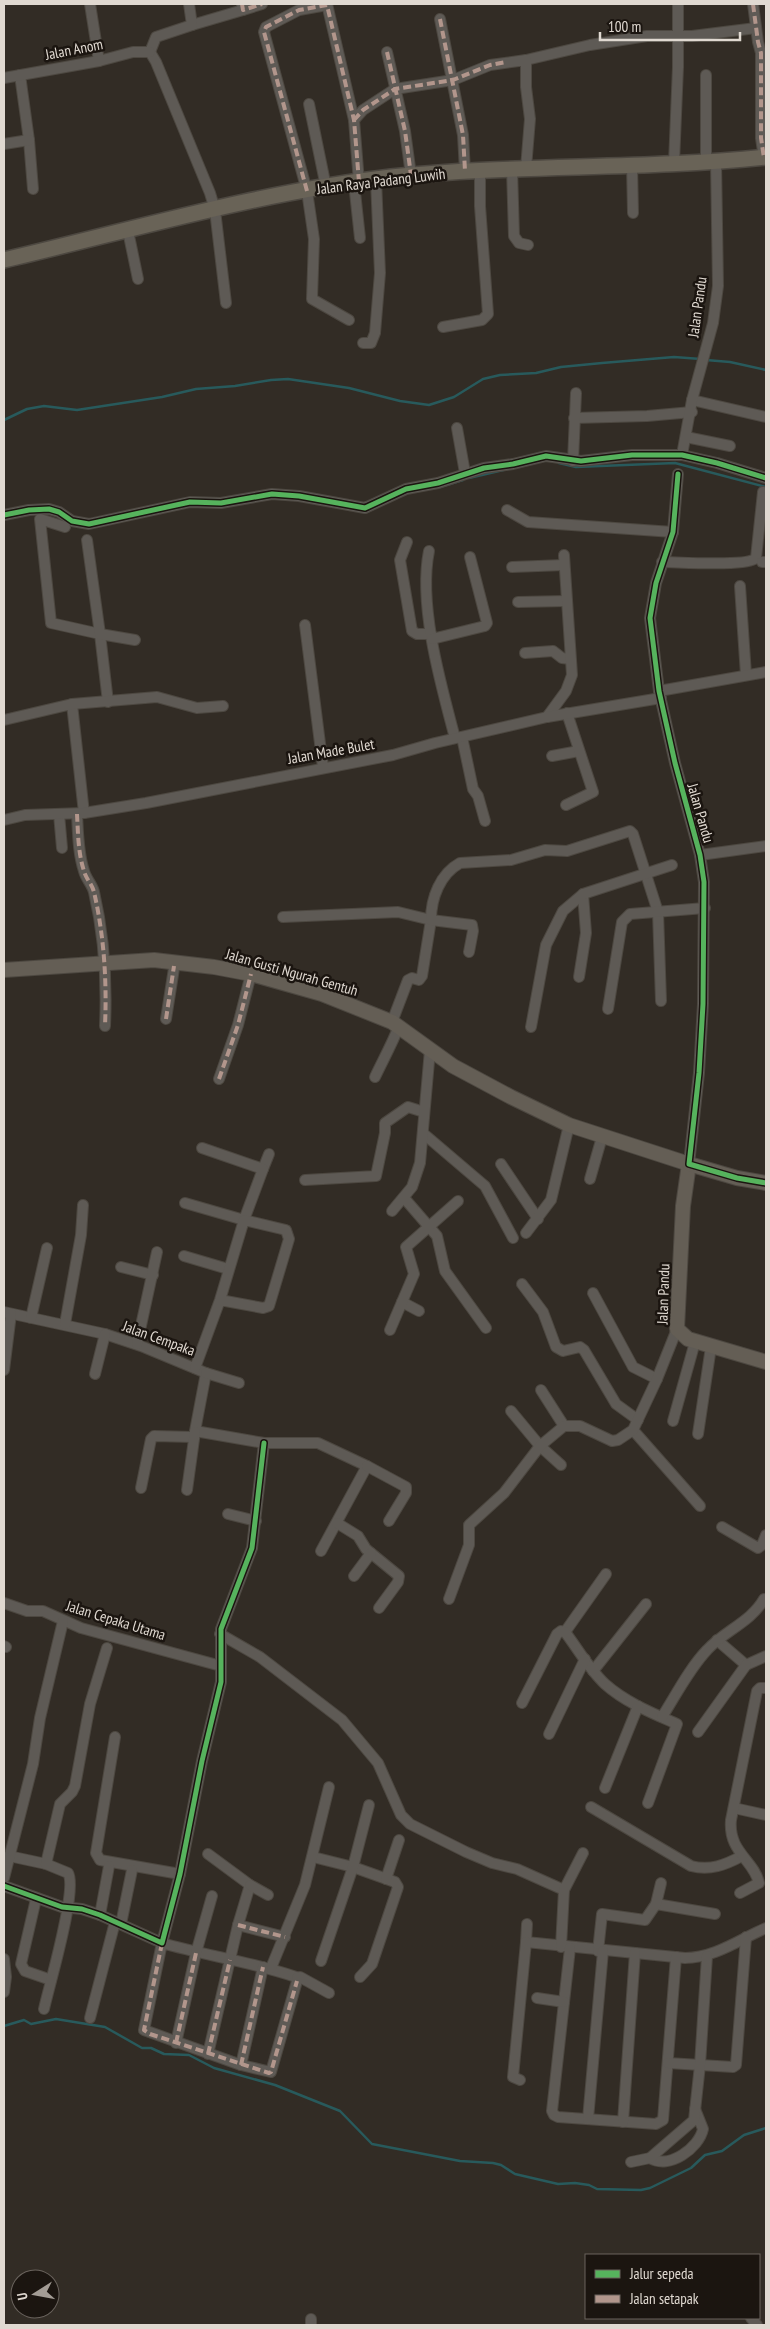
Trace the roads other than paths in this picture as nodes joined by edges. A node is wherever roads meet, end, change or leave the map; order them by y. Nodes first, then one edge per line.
1 (90, 4) edge
2 (189, 4) edge
3 (262, 4) edge
4 (327, 4) edge
5 (678, 4) edge
6 (753, 4) edge
7 (243, 7) edge
8 (296, 7) edge
9 (440, 19) dead end
10 (192, 25) junction
11 (756, 28) junction
12 (678, 36) junction
13 (763, 45) edge
14 (150, 52) junction
15 (387, 52) dead end
16 (526, 60) junction
17 (99, 61) junction
18 (20, 75) junction
19 (706, 75) dead end
20 (4, 78) edge
21 (452, 80) junction
22 (395, 89) junction
23 (309, 104) dead end
24 (354, 120) junction
25 (29, 140) junction
26 (4, 144) edge
27 (765, 158) edge
28 (711, 162) junction
29 (674, 163) junction
30 (632, 165) junction
31 (519, 168) junction
32 (480, 170) junction
33 (465, 171) junction
34 (411, 175) junction
35 (376, 180) junction
36 (356, 183) junction
37 (326, 187) junction
38 (33, 188) dead end
39 (307, 190) junction
40 (215, 210) junction
41 (633, 213) dead end
42 (128, 231) junction
43 (360, 238) dead end
44 (528, 245) dead end
45 (4, 260) edge
46 (138, 279) dead end
47 (226, 303) dead end
48 (349, 320) dead end
49 (443, 327) dead end
50 (363, 343) dead end
51 (576, 393) dead end
52 (692, 400) junction
53 (692, 412) junction
54 (766, 417) edge
55 (574, 418) junction
56 (457, 428) dead end
57 (686, 437) junction
58 (730, 446) dead end
59 (682, 455) junction
60 (573, 461) junction
61 (465, 473) junction
62 (678, 474) dead end
63 (766, 478) edge
64 (763, 492) dead end
65 (507, 510) dead end
66 (4, 515) edge
67 (66, 527) dead end
68 (673, 532) junction
69 (87, 540) dead end
70 (407, 542) dead end
71 (429, 551) dead end
72 (470, 557) dead end
73 (662, 562) junction
74 (512, 567) dead end
75 (740, 586) dead end
76 (566, 601) junction
77 (518, 602) dead end
78 (305, 625) dead end
79 (100, 634) junction
80 (431, 636) junction
81 (135, 640) dead end
82 (525, 653) dead end
83 (570, 659) junction
84 (766, 672) edge
85 (746, 675) junction
86 (660, 694) junction
87 (108, 702) junction
88 (72, 704) junction
89 (223, 706) dead end
90 (568, 713) junction
91 (547, 717) junction
92 (4, 720) edge
93 (458, 738) junction
94 (579, 751) junction
95 (552, 756) dead end
96 (323, 768) junction
97 (566, 805) dead end
98 (81, 813) junction
99 (59, 814) junction
100 (4, 820) edge
101 (485, 820) dead end
102 (766, 846) edge
103 (62, 848) dead end
104 (700, 855) junction
105 (672, 865) dead end
106 (647, 873) junction
107 (583, 894) junction
108 (705, 908) junction
109 (658, 912) junction
110 (283, 917) dead end
111 (430, 920) junction
112 (469, 952) dead end
113 (175, 962) junction
114 (105, 964) junction
115 (4, 970) edge
116 (250, 974) junction
117 (579, 977) dead end
118 (661, 1002) dead end
119 (608, 1009) dead end
120 (166, 1019) dead end
121 (396, 1024) junction
122 (105, 1026) dead end
123 (531, 1027) dead end
124 (430, 1050) junction
125 (375, 1077) dead end
126 (219, 1079) dead end
127 (424, 1112) junction
128 (569, 1125) junction
129 (424, 1134) junction
130 (602, 1137) junction
131 (202, 1148) dead end
132 (269, 1154) dead end
133 (687, 1163) junction
134 (501, 1164) dead end
135 (263, 1169) junction
136 (590, 1179) dead end
137 (305, 1180) dead end
138 (766, 1183) edge
139 (405, 1199) junction
140 (458, 1201) dead end
141 (184, 1203) dead end
142 (83, 1205) dead end
143 (392, 1211) dead end
144 (538, 1219) junction
145 (244, 1220) junction
146 (429, 1226) junction
147 (526, 1233) dead end
148 (513, 1238) dead end
149 (47, 1248) dead end
150 (157, 1252) dead end
151 (184, 1256) dead end
152 (121, 1267) dead end
153 (228, 1269) junction
154 (152, 1275) junction
155 (522, 1284) dead end
156 (593, 1293) dead end
157 (220, 1300) junction
158 (402, 1302) junction
159 (419, 1311) dead end
160 (8, 1313) edge
161 (30, 1318) junction
162 (65, 1324) junction
163 (486, 1328) dead end
164 (677, 1329) junction
165 (390, 1330) dead end
166 (105, 1334) junction
167 (695, 1342) junction
168 (137, 1344) junction
169 (711, 1347) junction
170 (766, 1362) edge
171 (4, 1365) edge
172 (196, 1368) junction
173 (4, 1370) edge
174 (206, 1373) junction
175 (95, 1374) dead end
176 (657, 1380) junction
177 (239, 1383) dead end
178 (541, 1390) dead end
179 (511, 1412) dead end
180 (638, 1420) junction
181 (673, 1421) dead end
182 (564, 1426) junction
183 (633, 1430) junction
184 (195, 1434) junction
185 (698, 1434) dead end
186 (264, 1443) junction
187 (540, 1446) junction
188 (561, 1465) dead end
189 (365, 1469) junction
190 (140, 1488) dead end
191 (187, 1490) dead end
192 (700, 1506) dead end
193 (228, 1514) dead end
194 (256, 1521) junction
195 (389, 1521) dead end
196 (337, 1523) junction
197 (722, 1526) dead end
198 (766, 1536) edge
199 (321, 1551) dead end
200 (371, 1553) junction
201 (606, 1574) dead end
202 (354, 1576) dead end
203 (449, 1599) dead end
204 (764, 1599) dead end
205 (4, 1603) edge
206 (646, 1604) dead end
207 (379, 1608) dead end
208 (63, 1621) junction
209 (565, 1632) junction
210 (220, 1634) junction
211 (717, 1640) junction
212 (107, 1648) dead end
213 (766, 1656) edge
214 (585, 1658) junction
215 (746, 1665) junction
216 (221, 1666) junction
217 (593, 1671) junction
218 (766, 1688) edge
219 (522, 1703) dead end
220 (638, 1706) junction
221 (662, 1717) junction
222 (698, 1732) dead end
223 (549, 1734) dead end
224 (114, 1737) dead end
225 (329, 1787) dead end
226 (605, 1788) dead end
227 (648, 1803) dead end
228 (369, 1805) dead end
229 (591, 1807) dead end
230 (734, 1808) junction
231 (766, 1814) edge
232 (399, 1840) dead end
233 (583, 1853) dead end
234 (208, 1854) dead end
235 (9, 1856) junction
236 (742, 1856) junction
237 (313, 1858) junction
238 (46, 1864) junction
239 (109, 1866) dead end
240 (352, 1867) junction
241 (132, 1870) dead end
242 (180, 1874) junction
243 (4, 1878) edge
244 (386, 1879) junction
245 (661, 1884) dead end
246 (250, 1885) junction
247 (4, 1886) edge
248 (564, 1890) junction
249 (740, 1893) dead end
250 (268, 1895) dead end
251 (212, 1896) dead end
252 (36, 1899) junction
253 (656, 1904) junction
254 (68, 1908) junction
255 (715, 1914) dead end
256 (100, 1915) junction
257 (118, 1923) junction
258 (528, 1924) dead end
259 (238, 1925) junction
260 (766, 1928) edge
261 (285, 1937) junction
262 (746, 1937) junction
263 (526, 1942) junction
264 (162, 1944) junction
265 (565, 1947) junction
266 (600, 1951) junction
267 (196, 1953) junction
268 (635, 1953) junction
269 (707, 1956) junction
270 (676, 1958) junction
271 (4, 1959) edge
272 (230, 1960) junction
273 (321, 1961) dead end
274 (267, 1968) junction
275 (360, 1977) dead end
276 (297, 1978) junction
277 (51, 1980) junction
278 (4, 1992) edge
279 (328, 1993) dead end
280 (537, 1998) dead end
281 (564, 2002) junction
282 (44, 2009) dead end
283 (90, 2018) dead end
284 (176, 2043) junction
285 (208, 2054) junction
286 (668, 2063) junction
287 (241, 2065) junction
288 (700, 2065) junction
289 (520, 2080) dead end
290 (696, 2109) junction
291 (588, 2119) junction
292 (623, 2122) junction
293 (650, 2158) junction
294 (631, 2162) dead end

1 - 17 street
2 - 10 street
3 - 7 street
4 - 8 street
4 - 24 street
5 - 12 street
6 - 11 street
7 - 10 street
8 - 39 street
9 - 21 street
10 - 14 street
11 - 12 street
11 - 13 street
12 - 16 street
12 - 29 street
13 - 27 street
14 - 17 street, Jalan Anom
14 - 40 street
15 - 22 street
16 - 21 street
16 - 31 street
17 - 18 street, Jalan Anom
18 - 20 street, Jalan Anom
18 - 25 street
19 - 28 street, Jalan Pandu
21 - 22 street
21 - 33 street
22 - 24 street
22 - 34 street
23 - 37 street
24 - 36 street
25 - 26 street
25 - 38 street
27 - 28 main road, Jalan Raya Padang Luwih
28 - 29 main road, Jalan Raya Padang Luwih
28 - 52 street, Jalan Pandu
29 - 30 main road, Jalan Raya Padang Luwih
30 - 31 main road, Jalan Raya Padang Luwih
30 - 41 street
31 - 32 main road, Jalan Raya Padang Luwih
31 - 44 street
32 - 33 main road, Jalan Raya Padang Luwih
32 - 49 street
33 - 34 main road, Jalan Raya Padang Luwih
34 - 35 main road, Jalan Raya Padang Luwih
35 - 36 main road, Jalan Raya Padang Luwih
35 - 50 street
36 - 37 main road, Jalan Raya Padang Luwih
36 - 43 street
37 - 39 main road, Jalan Raya Padang Luwih
39 - 40 main road, Jalan Raya Padang Luwih
39 - 48 street
40 - 42 main road, Jalan Raya Padang Luwih
40 - 47 street
42 - 45 main road, Jalan Raya Padang Luwih
42 - 46 street
51 - 55 street
52 - 53 street, Jalan Pandu
52 - 54 street
53 - 55 street
53 - 57 street, Jalan Pandu
55 - 60 street
56 - 61 street
57 - 58 street
57 - 59 street, Jalan Pandu
59 - 60 street
59 - 63 street
60 - 61 street
61 - 66 street
62 - 68 street, Jalan Pandu
64 - 73 street
65 - 68 street
67 - 79 street
68 - 73 street, Jalan Pandu
69 - 79 street
70 - 80 street
71 - 80 street
72 - 80 street
73 - 86 street, Jalan Pandu
74 - 76 street
75 - 85 street
76 - 77 street
76 - 83 street
78 - 96 street
79 - 81 street
79 - 87 street
80 - 93 street
82 - 83 street
83 - 91 street
84 - 85 street, Jalan Made Bulet
85 - 86 street, Jalan Made Bulet
86 - 90 street, Jalan Made Bulet
86 - 104 street, Jalan Pandu
87 - 88 street
87 - 89 street
88 - 92 street
88 - 98 street
90 - 91 street, Jalan Made Bulet
90 - 94 street
91 - 93 street, Jalan Made Bulet
93 - 96 street, Jalan Made Bulet
93 - 101 street
94 - 95 street
94 - 97 street
96 - 98 street, Jalan Made Bulet
98 - 99 street, Jalan Made Bulet
98 - 114 street
99 - 100 street, Jalan Made Bulet
99 - 103 street
102 - 104 street
104 - 108 street, Jalan Pandu
105 - 106 street
106 - 107 street
106 - 109 street
106 - 111 street
107 - 117 street
107 - 123 street
108 - 109 street
108 - 133 street, Jalan Pandu
109 - 118 street
109 - 119 street
110 - 111 street
111 - 112 street
111 - 121 street
113 - 114 main road, Jalan Gusti Ngurah Gentuh
113 - 116 main road, Jalan Gusti Ngurah Gentuh
113 - 120 street
114 - 115 main road, Jalan Gusti Ngurah Gentuh
114 - 122 street
116 - 121 main road, Jalan Gusti Ngurah Gentuh
116 - 126 street
121 - 124 main road, Jalan Gusti Ngurah Gentuh
121 - 125 street
124 - 127 street
124 - 128 main road, Jalan Gusti Ngurah Gentuh
127 - 129 street
127 - 137 street
128 - 130 main road, Jalan Gusti Ngurah Gentuh
128 - 144 street
129 - 139 street
129 - 148 street
130 - 133 main road, Jalan Gusti Ngurah Gentuh
130 - 136 street
131 - 135 street
132 - 135 street
133 - 138 main road, Jalan Gusti Ngurah Gentuh
133 - 164 main road, Jalan Pandu
134 - 144 street
135 - 145 street
139 - 143 street
139 - 146 street
140 - 146 street
141 - 145 street
142 - 162 street
144 - 147 street
145 - 153 street
145 - 157 street
146 - 158 street
146 - 163 street
149 - 161 street
150 - 154 street
151 - 153 street
152 - 154 street
153 - 157 street
154 - 168 street
155 - 180 street
156 - 176 street
157 - 172 street
158 - 159 street
158 - 165 street
160 - 161 street, Jalan Cempaka
160 - 171 street
161 - 162 street, Jalan Cempaka
162 - 166 street, Jalan Cempaka
164 - 167 main road, Jalan Pandu
164 - 176 street
166 - 168 street, Jalan Cempaka
166 - 175 street
167 - 169 main road, Jalan Pandu
167 - 181 street
168 - 172 street, Jalan Cempaka
169 - 170 main road, Jalan Pandu
169 - 185 street
171 - 173 street
172 - 174 street, Jalan Cempaka
174 - 177 street
174 - 184 street, Jalan Cempaka
176 - 180 street
178 - 182 street
179 - 187 street
180 - 183 street
182 - 183 street
182 - 187 street
183 - 192 street
184 - 186 street
184 - 190 street
184 - 191 street, Jalan Cempaka
186 - 189 street
186 - 194 street
187 - 188 street
187 - 203 street
189 - 195 street
189 - 196 street
193 - 194 street
194 - 210 street
196 - 199 street
196 - 200 street
197 - 198 street
200 - 202 street
200 - 207 street
201 - 209 street
204 - 211 street
205 - 208 street, Jalan Cepaka Utama
206 - 217 street
208 - 216 street, Jalan Cepaka Utama
208 - 235 street
209 - 214 street
209 - 219 street
210 - 216 street
210 - 248 street
211 - 215 street
211 - 221 street
212 - 238 street
213 - 215 street
214 - 217 street
214 - 223 street
215 - 222 street
216 - 242 street
217 - 220 street
218 - 230 street
220 - 221 street
220 - 226 street
221 - 227 street
224 - 242 street
225 - 237 street
228 - 240 street
229 - 236 street
230 - 231 street
230 - 236 street
232 - 244 street
233 - 248 street
234 - 246 street
235 - 238 street
235 - 243 street
236 - 249 street
237 - 240 street
237 - 261 street
238 - 254 street
239 - 256 street
240 - 244 street
240 - 273 street
241 - 257 street
242 - 264 street
244 - 275 street
245 - 253 street
246 - 250 street
246 - 259 street
247 - 252 street
248 - 265 street
251 - 267 street
252 - 254 street
252 - 277 street
253 - 255 street
253 - 266 street
254 - 256 street
254 - 277 street
256 - 257 street
257 - 264 street
257 - 283 street
258 - 263 street
259 - 261 street
259 - 272 street
260 - 262 street
261 - 274 street
262 - 269 street
262 - 288 street
263 - 265 street
263 - 289 street
264 - 267 street
264 - 284 street
265 - 266 street
265 - 281 street
266 - 268 street
266 - 291 street
267 - 272 street
267 - 284 street
268 - 270 street
268 - 292 street
269 - 270 street
269 - 288 street
270 - 286 street
271 - 278 street
272 - 274 street
272 - 285 street
274 - 276 street
274 - 287 street
276 - 279 street
276 - 287 street
277 - 282 street
280 - 281 street
281 - 291 street
284 - 285 street
285 - 287 street
286 - 288 street
286 - 292 street
288 - 290 street
290 - 293 street
290 - 293 street
291 - 292 street
293 - 294 street

